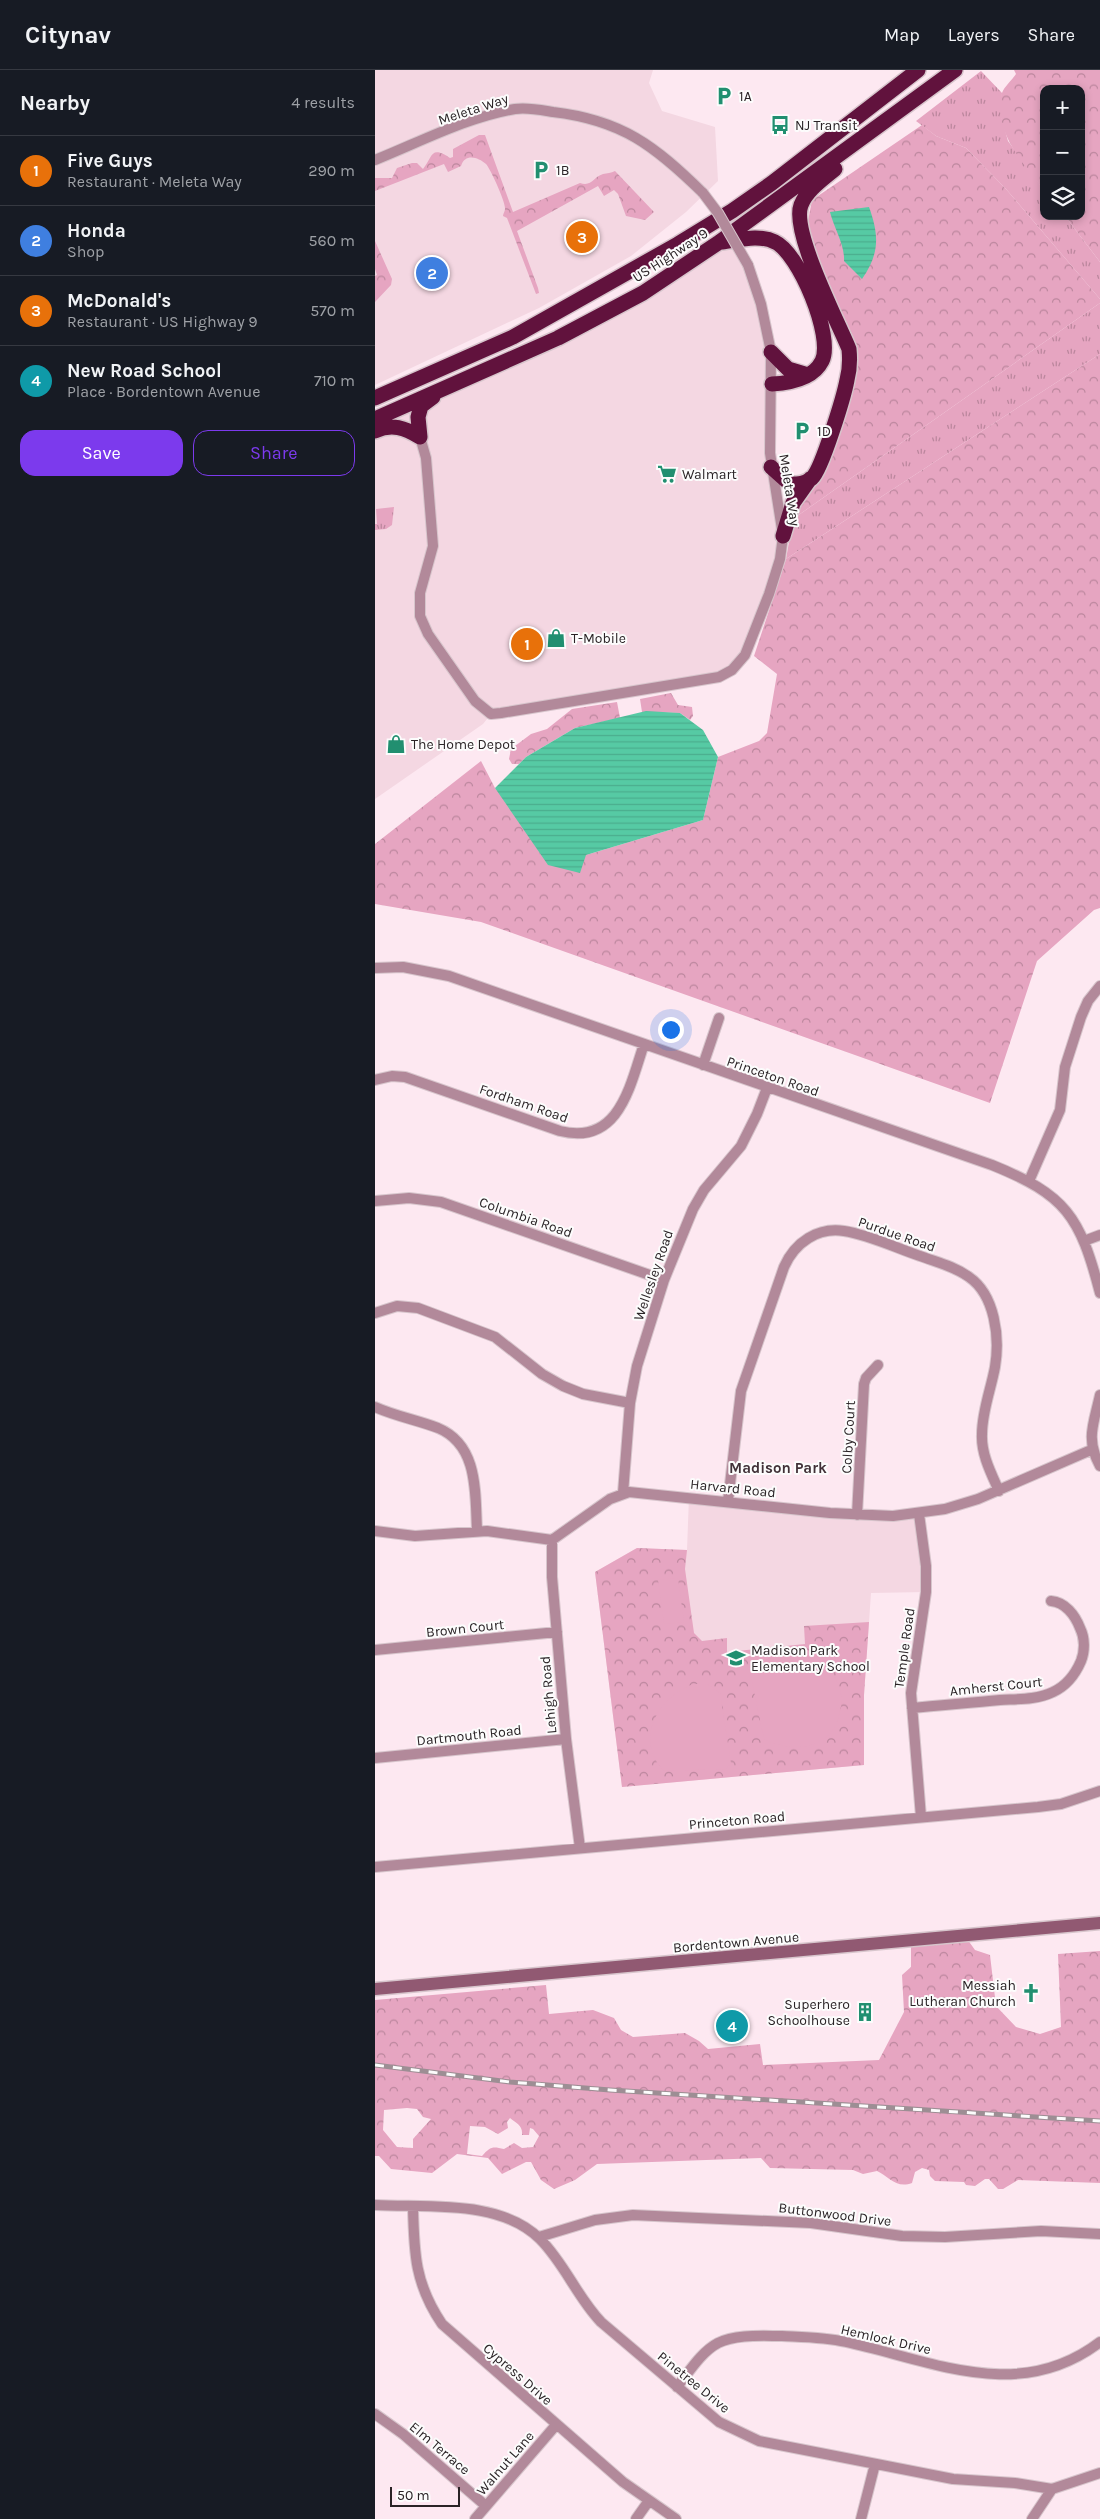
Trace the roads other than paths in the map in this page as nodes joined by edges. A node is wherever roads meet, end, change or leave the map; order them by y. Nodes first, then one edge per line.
1 (918, 70) edge
2 (955, 70) edge
3 (914, 100) junction
4 (375, 160) edge
5 (718, 243) junction
6 (771, 352) junction
7 (476, 375) junction
8 (808, 375) junction
9 (772, 384) junction
10 (375, 398) edge
11 (375, 419) edge
12 (375, 430) edge
13 (420, 437) junction
14 (771, 467) junction
15 (811, 479) junction
16 (783, 536) junction
17 (375, 968) edge
18 (1100, 986) edge
19 (719, 1018) dead end
20 (644, 1044) junction
21 (703, 1065) junction
22 (375, 1080) edge
23 (767, 1088) junction
24 (1029, 1181) junction
25 (375, 1201) edge
26 (1100, 1235) edge
27 (1084, 1241) junction
28 (665, 1280) junction
29 (1100, 1294) edge
30 (375, 1313) edge
31 (878, 1365) dead end
32 (1100, 1395) edge
33 (630, 1403) junction
34 (375, 1407) edge
35 (1091, 1450) junction
36 (1100, 1466) edge
37 (999, 1491) junction
38 (623, 1492) junction
39 (728, 1501) junction
40 (919, 1514) junction
41 (857, 1515) junction
42 (477, 1530) junction
43 (375, 1531) edge
44 (552, 1540) junction
45 (1051, 1601) dead end
46 (557, 1632) junction
47 (375, 1650) edge
48 (912, 1708) junction
49 (566, 1739) junction
50 (375, 1758) edge
51 (1100, 1791) edge
52 (921, 1817) junction
53 (579, 1848) junction
54 (375, 1867) edge
55 (1100, 1923) edge
56 (375, 1989) edge
57 (375, 2205) edge
58 (413, 2207) junction
59 (1100, 2234) edge
60 (539, 2237) junction
61 (1100, 2342) edge
62 (677, 2387) junction
63 (375, 2414) edge
64 (556, 2425) junction
65 (875, 2464) junction
66 (1100, 2473) edge
67 (1053, 2489) junction
68 (648, 2502) junction
69 (487, 2506) junction
70 (475, 2519) edge
71 (636, 2519) edge
72 (676, 2519) edge
73 (861, 2519) edge
74 (1032, 2519) edge

1 - 10 highway, US Highway 9
2 - 3 highway, US Highway 9
3 - 5 highway, US Highway 9
3 - 15 highway
4 - 6 street, Meleta Way, bridge
5 - 7 highway, US Highway 9
5 - 8 highway
6 - 8 highway
6 - 9 street, Meleta Way
7 - 11 highway, US Highway 9
7 - 13 highway
8 - 9 highway
9 - 14 street, Meleta Way
12 - 13 highway
13 - 16 street, Meleta Way
14 - 15 highway
14 - 16 street, Meleta Way
15 - 16 highway
17 - 20 street, Princeton Road
18 - 24 street
19 - 21 street
20 - 21 street, Princeton Road
20 - 22 street, Fordham Road
21 - 23 street, Princeton Road
23 - 24 street, Princeton Road
23 - 28 street, Wellesley Road
24 - 27 street, Princeton Road
25 - 28 street, Columbia Road
26 - 27 street
27 - 29 street, Princeton Road
28 - 33 street, Wellesley Road
30 - 33 street
31 - 41 street, Colby Court
32 - 35 street
33 - 38 street, Wellesley Road
34 - 42 street
35 - 36 street
35 - 37 street, Harvard Road
37 - 39 street, Purdue Road
37 - 40 street, Harvard Road
38 - 39 street, Harvard Road
38 - 44 street
39 - 41 street, Harvard Road
40 - 41 street, Harvard Road
40 - 48 street, Temple Road
42 - 43 street
42 - 44 street
44 - 46 street, Lehigh Road
45 - 48 street, Amherst Court
46 - 47 street, Brown Court
46 - 49 street, Lehigh Road
48 - 52 street, Temple Road
49 - 50 street, Dartmouth Road
49 - 53 street, Lehigh Road
51 - 52 street, Princeton Road
52 - 53 street, Princeton Road
53 - 54 street, Princeton Road
55 - 56 street, Bordentown Avenue
57 - 58 street, Pinetree Drive
58 - 60 street, Pinetree Drive
58 - 64 street, Cypress Drive
59 - 60 street, Buttonwood Drive
60 - 62 street, Pinetree Drive
61 - 62 street, Hemlock Drive
62 - 65 street, Pinetree Drive
63 - 69 street, Elm Terrace
64 - 68 street, Cypress Drive
64 - 69 street, Walnut Lane
65 - 67 street, Pinetree Drive
65 - 73 street
66 - 67 street
67 - 74 street
68 - 71 street
68 - 72 street, Cypress Drive
69 - 70 street, Walnut Lane

